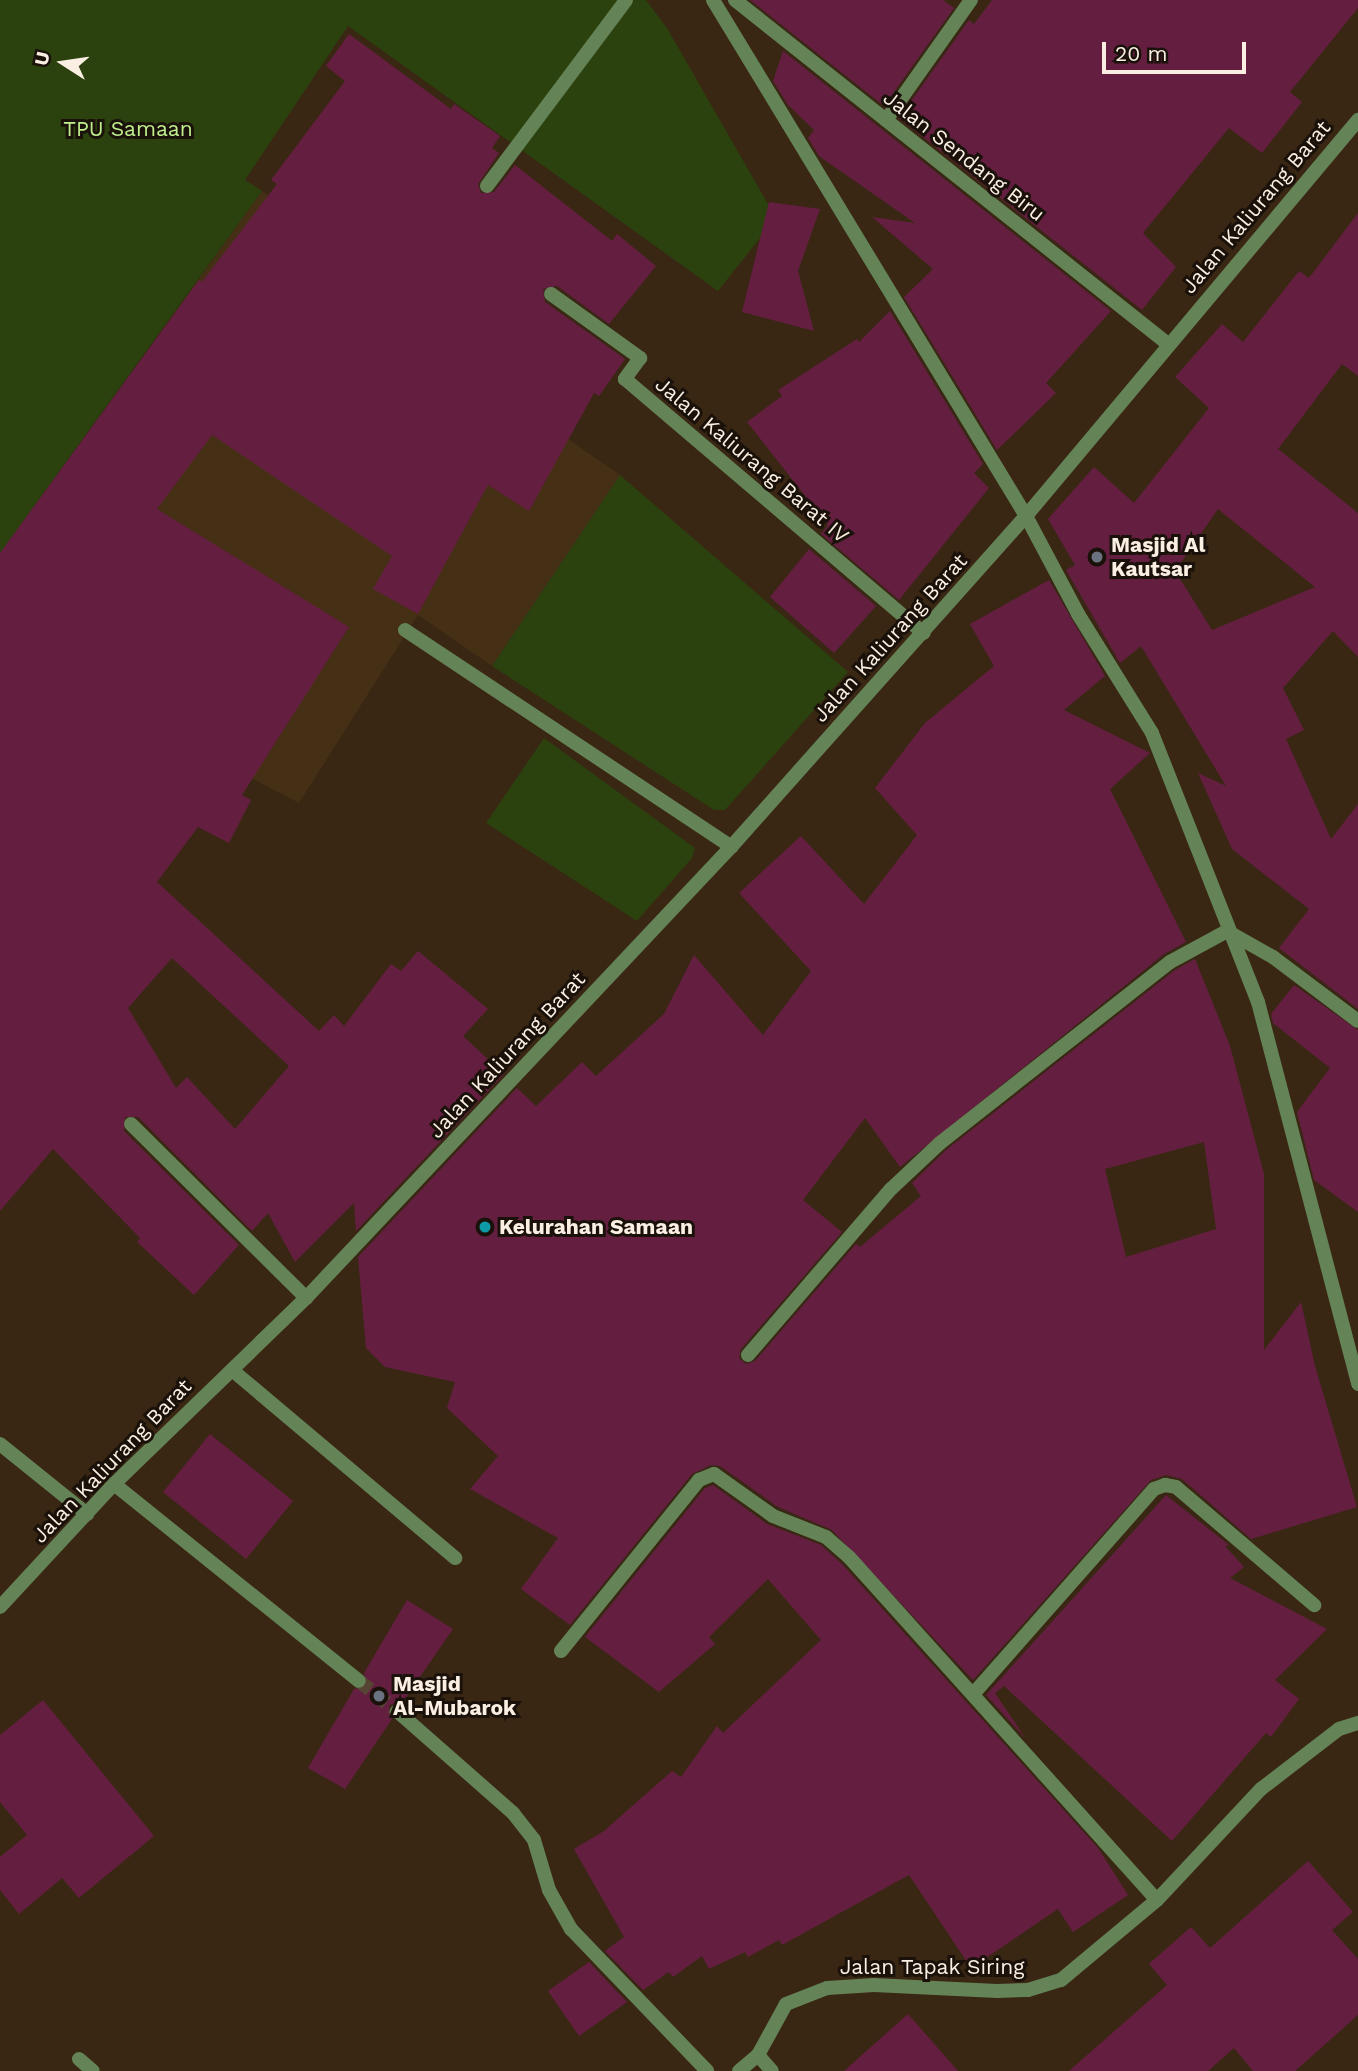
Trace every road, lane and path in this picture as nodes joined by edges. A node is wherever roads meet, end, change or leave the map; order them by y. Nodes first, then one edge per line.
1 (626, 0) edge
2 (713, 0) edge
3 (735, 0) edge
4 (971, 0) edge
5 (886, 120) junction
6 (1355, 128) edge
7 (487, 186) dead end
8 (551, 294) dead end
9 (1168, 344) junction
10 (1027, 516) junction
11 (405, 630) dead end
12 (923, 632) junction
13 (731, 847) junction
14 (1227, 931) junction
15 (1358, 1021) edge
16 (131, 1124) dead end
17 (306, 1298) junction
18 (748, 1355) dead end
19 (232, 1370) junction
20 (1358, 1384) edge
21 (0, 1444) edge
22 (114, 1484) junction
23 (87, 1514) junction
24 (455, 1558) dead end
25 (1314, 1605) dead end
26 (0, 1606) edge
27 (561, 1651) dead end
28 (359, 1681) tunnel mouth
29 (975, 1692) junction
30 (397, 1711) tunnel mouth
31 (1358, 1723) edge
32 (1157, 1900) junction
33 (758, 2056) junction
34 (79, 2059) dead end
35 (93, 2071) edge
36 (707, 2071) edge
37 (739, 2071) edge
38 (772, 2071) edge

1 - 7 street
2 - 10 street
3 - 5 street, Jalan Sendang Biru
4 - 5 street
5 - 9 street, Jalan Sendang Biru
6 - 9 street, Jalan Kaliurang Barat
8 - 12 street, Jalan Kaliurang Barat IV
9 - 10 street, Jalan Kaliurang Barat
10 - 12 street, Jalan Kaliurang Barat
10 - 14 street
11 - 13 street
12 - 13 street, Jalan Kaliurang Barat
13 - 17 street, Jalan Kaliurang Barat
14 - 15 street
14 - 18 street
14 - 20 street
16 - 17 street
17 - 19 street, Jalan Kaliurang Barat
19 - 22 street, Jalan Kaliurang Barat
19 - 24 street
21 - 23 street
22 - 23 street, Jalan Kaliurang Barat
22 - 28 street
23 - 26 street, Jalan Kaliurang Barat
25 - 29 street
27 - 29 street
29 - 32 street
30 - 36 street
31 - 32 street, Jalan Tapak Siring
32 - 33 street, Jalan Tapak Siring
33 - 37 street, Jalan Tapak Siring
33 - 38 street
34 - 35 street

